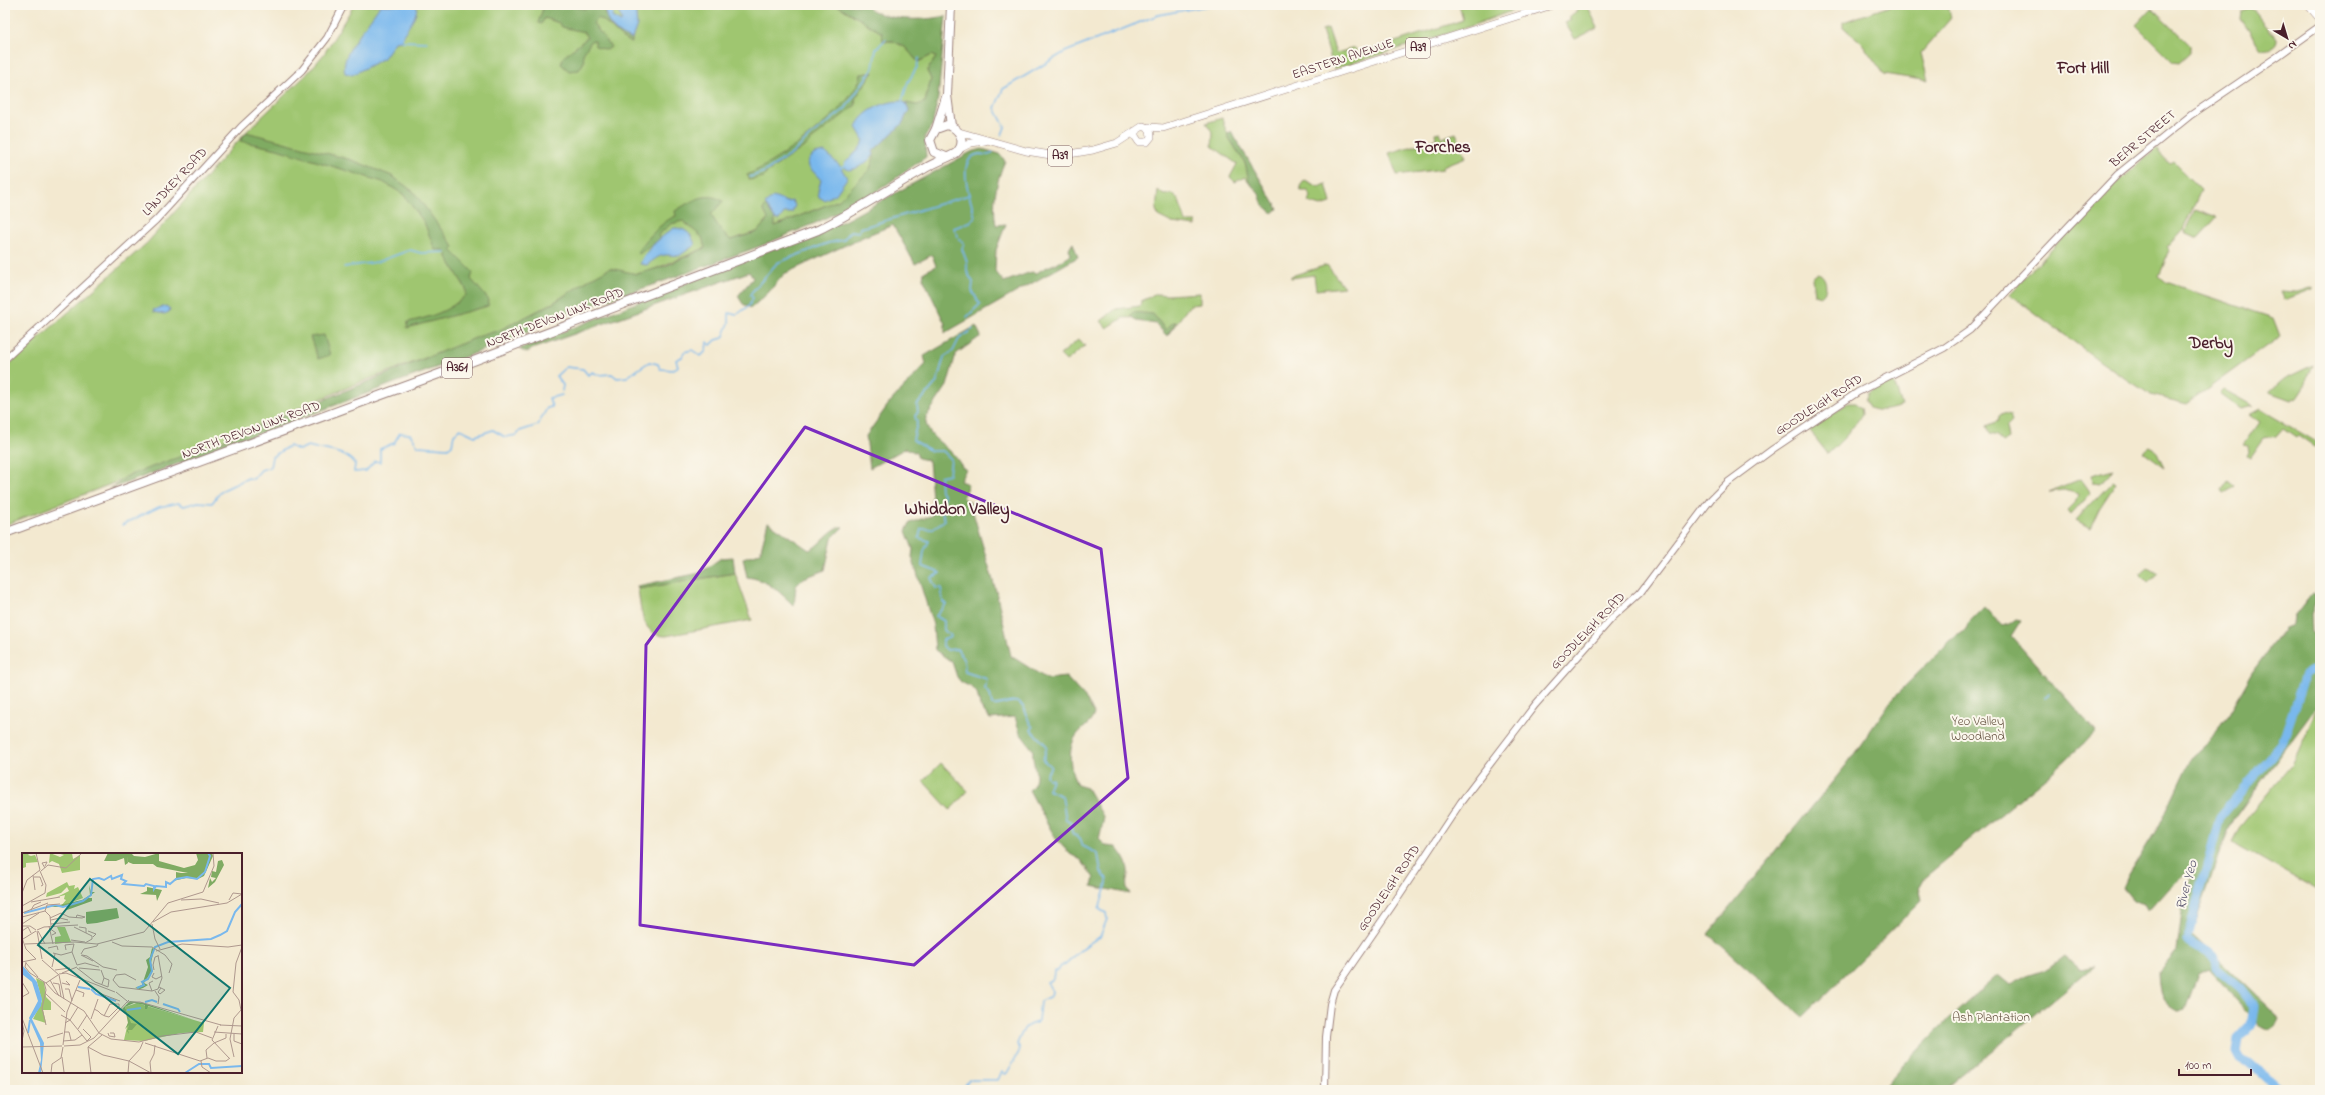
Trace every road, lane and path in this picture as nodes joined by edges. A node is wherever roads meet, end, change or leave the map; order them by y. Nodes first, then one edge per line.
1 (344, 5) edge
2 (951, 5) edge
3 (1552, 5) edge
4 (2308, 5) edge
5 (2320, 19) edge
6 (2320, 26) edge
7 (947, 95) junction
8 (951, 126) junction
9 (1149, 127) junction
10 (936, 128) junction
11 (1163, 128) junction
12 (1135, 131) junction
13 (959, 132) junction
14 (1152, 135) junction
15 (1137, 140) junction
16 (998, 141) junction
17 (1122, 141) junction
18 (932, 148) junction
19 (959, 149) junction
20 (946, 157) junction
21 (923, 169) junction
22 (2003, 296) joint
23 (5, 359) edge
24 (5, 533) edge
25 (1325, 1090) edge

1 - 23 street, LANDKEY ROAD
2 - 7 highway
3 - 11 main road, EASTERN AVENUE / A39
4 - 5 main road
6 - 22 street, BEAR STREET
7 - 8 highway
7 - 10 highway
8 - 10 highway
8 - 13 highway
9 - 11 main road, EASTERN AVENUE / A39
9 - 12 main road
9 - 14 main road
10 - 18 highway
11 - 14 main road, EASTERN AVENUE / A39
12 - 15 main road
12 - 17 main road, A39
13 - 16 main road, A39
13 - 19 highway
14 - 15 main road
15 - 17 main road, A39
16 - 17 main road, A39
16 - 19 main road, A39
18 - 20 highway
18 - 21 highway
19 - 20 highway
20 - 21 highway, NORTH DEVON LINK ROAD / A361
21 - 24 highway, NORTH DEVON LINK ROAD / A361
22 - 25 street, GOODLEIGH ROAD

